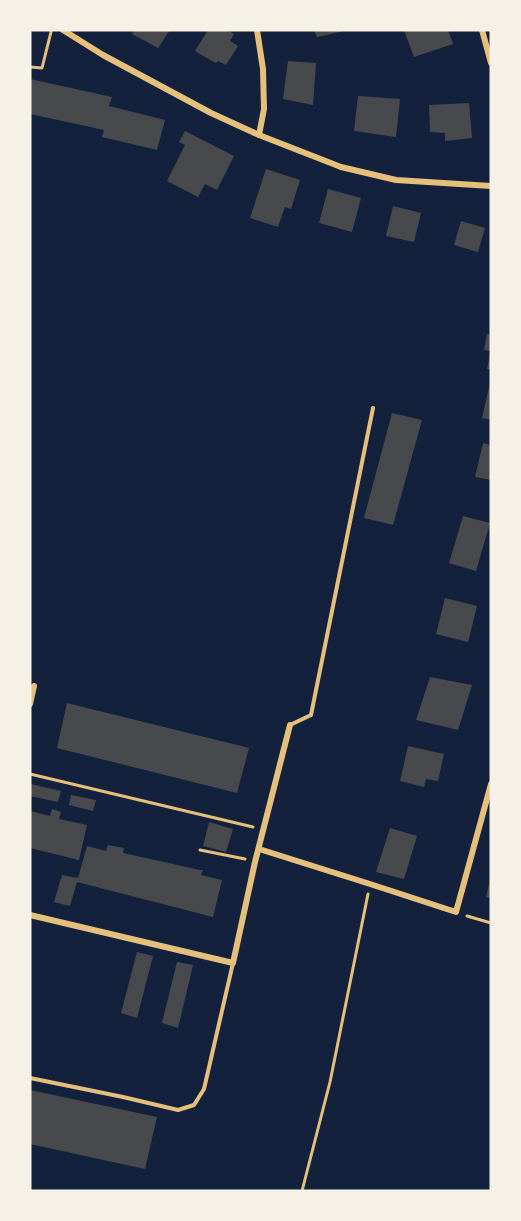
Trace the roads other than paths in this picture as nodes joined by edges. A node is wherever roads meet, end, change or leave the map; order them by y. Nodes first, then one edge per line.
1 (63, 30) edge
2 (257, 30) edge
3 (482, 30) edge
4 (491, 63) edge
5 (259, 135) junction
6 (491, 186) edge
7 (373, 408) dead end
8 (34, 686) dead end
9 (30, 704) edge
10 (290, 724) joint
11 (491, 784) edge
12 (259, 849) junction
13 (30, 915) edge
14 (233, 963) junction
15 (30, 1078) edge

1 - 5 street
2 - 5 street
3 - 4 street
5 - 6 street
7 - 10 lane
8 - 9 street
10 - 12 street
11 - 12 street
12 - 14 street
13 - 14 street
14 - 15 lane

